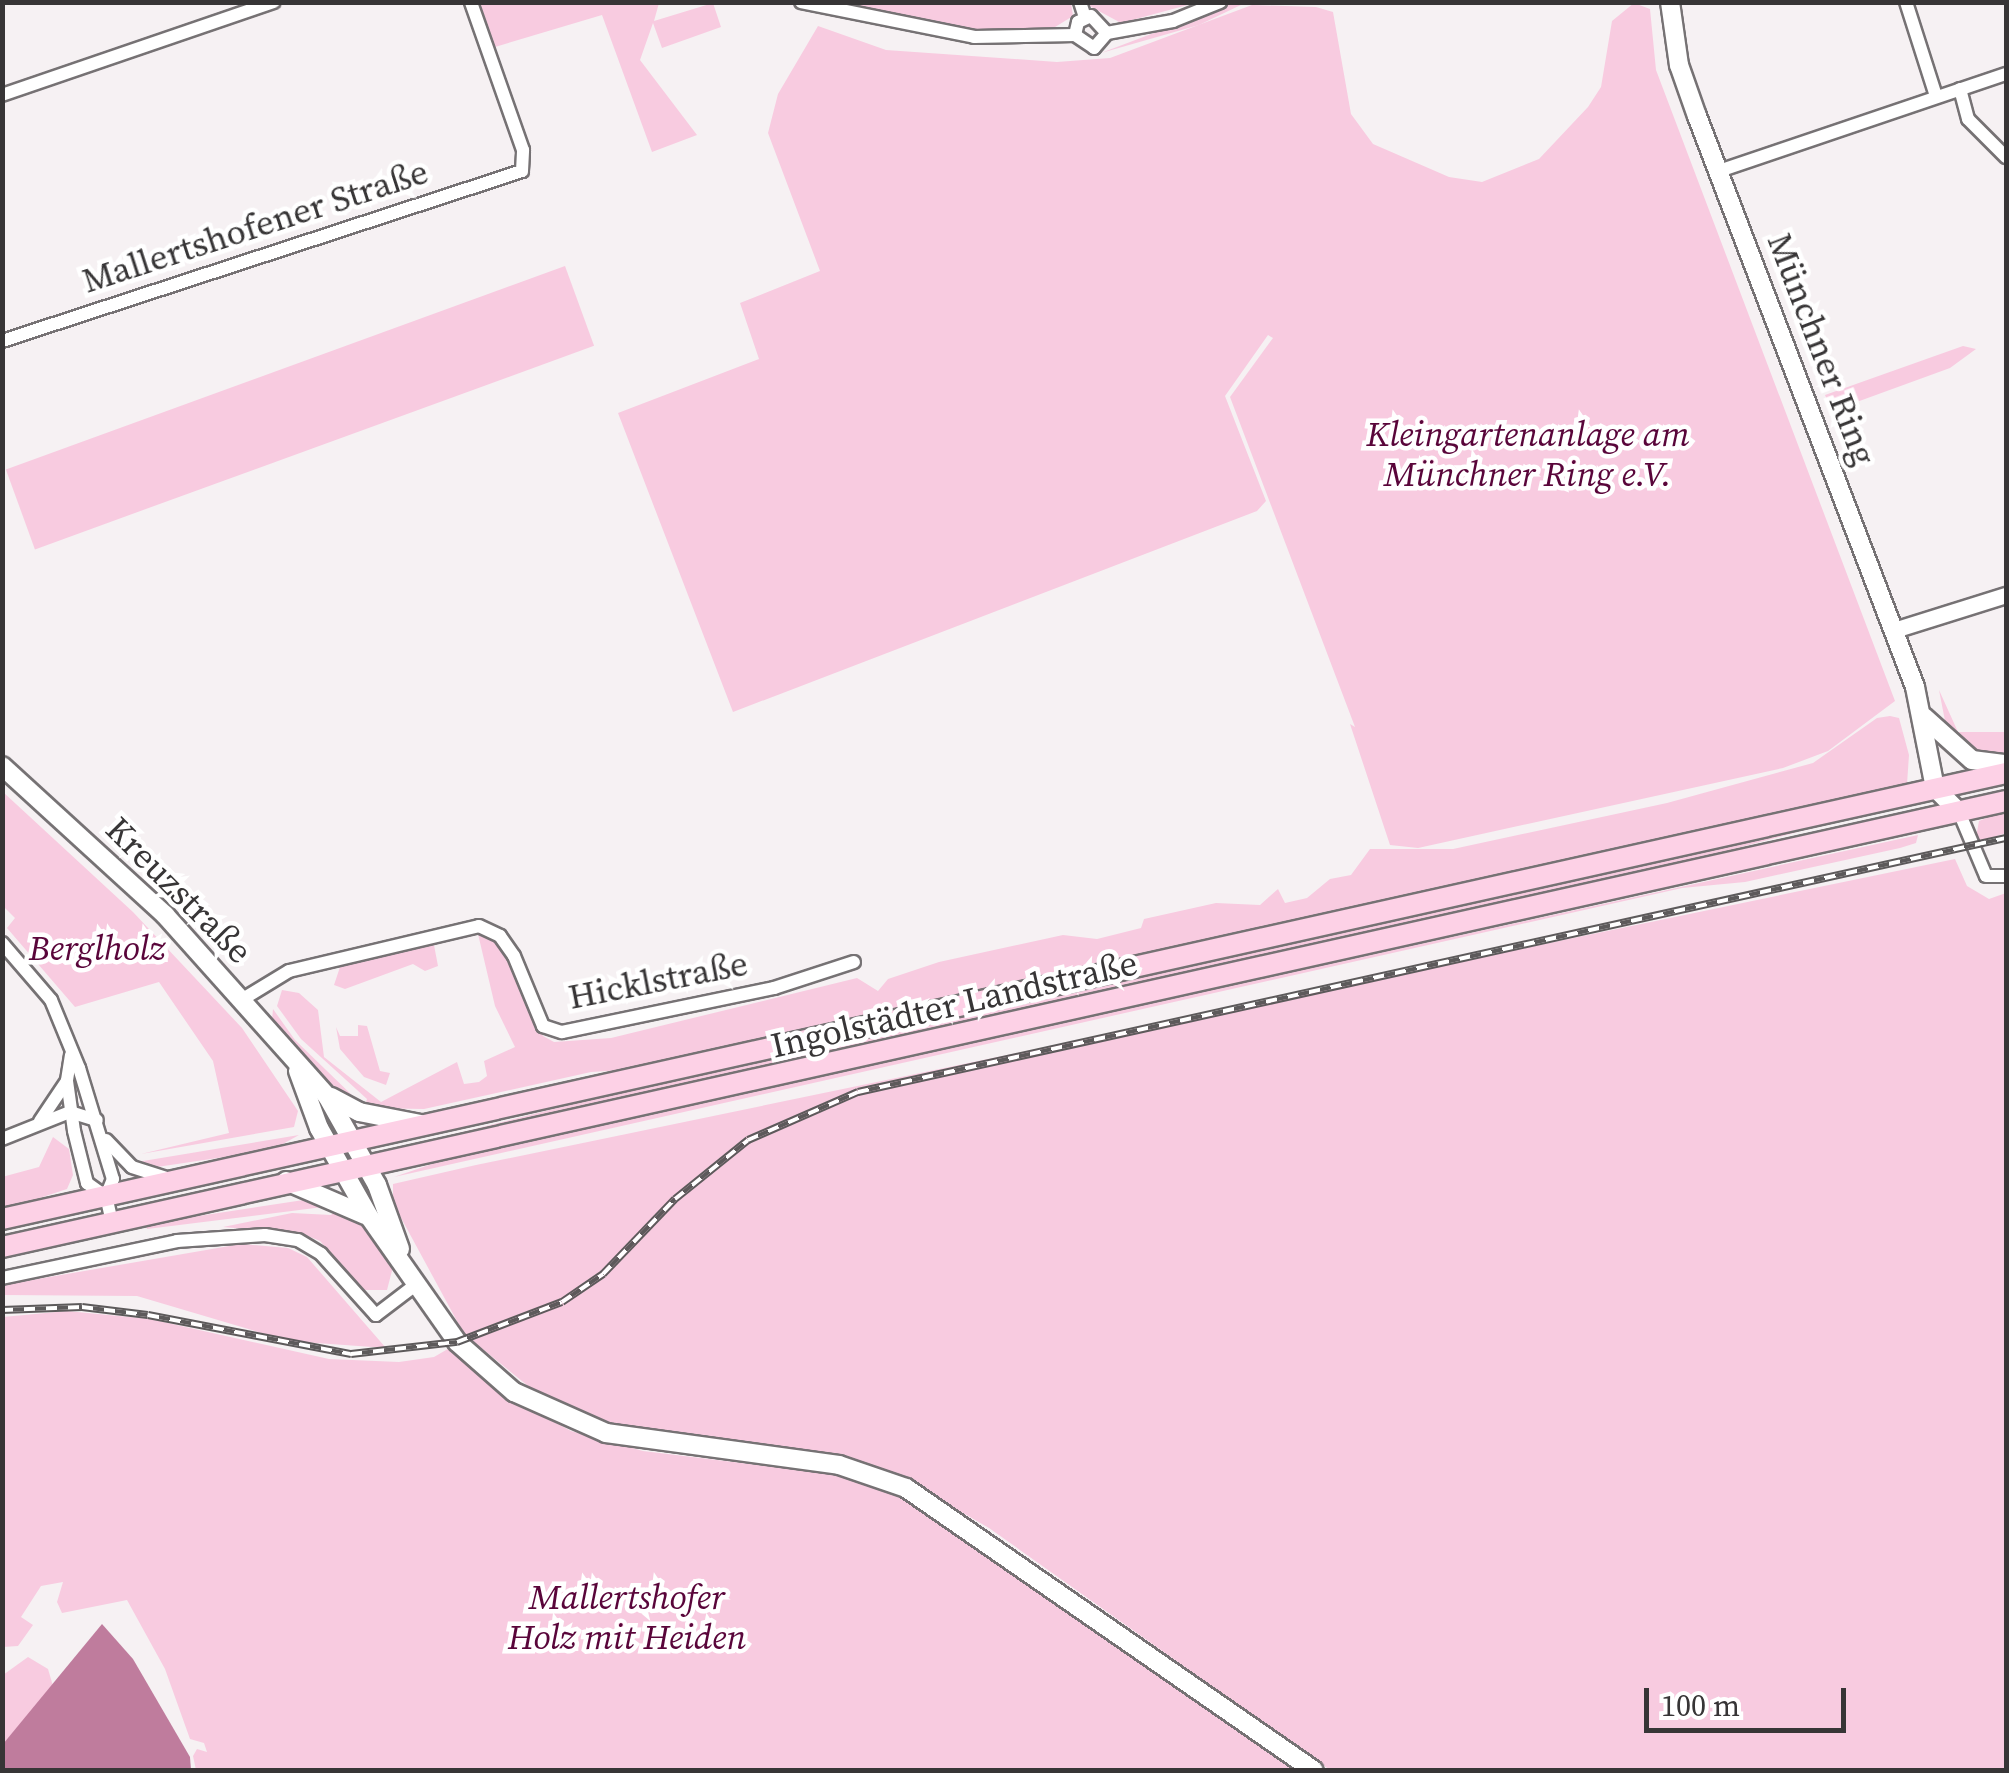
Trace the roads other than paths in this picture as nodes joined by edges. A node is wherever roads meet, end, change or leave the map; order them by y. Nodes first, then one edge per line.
1 (273, 2) edge
2 (470, 2) edge
3 (801, 2) edge
4 (1080, 2) edge
5 (1220, 2) edge
6 (1670, 2) edge
7 (1906, 2) edge
8 (1086, 17) junction
9 (1107, 33) junction
10 (1075, 35) junction
11 (2006, 74) edge
12 (1960, 89) junction
13 (2, 95) edge
14 (1936, 96) junction
15 (2006, 157) edge
16 (1720, 171) junction
17 (2, 341) edge
18 (2006, 595) edge
19 (1894, 630) junction
20 (1923, 717) junction
21 (1951, 745) junction
22 (2006, 764) edge
23 (2, 766) edge
24 (2006, 773) edge
25 (1961, 783) junction
26 (1935, 788) junction
27 (2006, 801) edge
28 (1959, 812) junction
29 (2006, 876) edge
30 (2, 943) edge
31 (854, 962) dead end
32 (243, 1000) junction
33 (71, 1055) junction
34 (298, 1071) junction
35 (66, 1081) junction
36 (84, 1082) junction
37 (327, 1096) junction
38 (70, 1112) junction
39 (97, 1120) junction
40 (40, 1121) junction
41 (424, 1125) junction
42 (2, 1139) edge
43 (104, 1139) junction
44 (354, 1140) junction
45 (328, 1146) junction
46 (368, 1167) junction
47 (343, 1170) junction
48 (176, 1181) junction
49 (286, 1181) junction
50 (106, 1196) junction
51 (370, 1218) junction
52 (2, 1220) edge
53 (112, 1223) junction
54 (2, 1247) edge
55 (406, 1266) junction
56 (2, 1278) edge
57 (418, 1284) junction
58 (1314, 1770) edge

1 - 13 street
2 - 17 street, Mallertshofener Straße
3 - 10 street
4 - 8 street
5 - 9 street
6 - 16 main road, Münchner Ring
7 - 14 street
8 - 9 street
8 - 10 street
9 - 10 street
11 - 12 street
12 - 14 street
12 - 15 street
14 - 16 street
16 - 19 main road, Münchner Ring
18 - 19 street
19 - 20 main road, Münchner Ring
20 - 21 main road, Münchner Ring
20 - 26 main road, Münchner Ring
21 - 22 main road, Münchner Ring
21 - 25 main road
23 - 32 main road, Kreuzstraße
24 - 25 main road, Ingolstädter Landstraße
25 - 26 main road, Ingolstädter Landstraße
25 - 28 main road
26 - 28 main road
26 - 41 main road, Ingolstädter Landstraße
27 - 28 main road, Ingolstädter Landstraße
28 - 29 street
28 - 46 main road, Ingolstädter Landstraße
30 - 33 street
31 - 32 street, Hicklstraße
32 - 34 main road, Kreuzstraße
33 - 35 street
33 - 36 street
34 - 37 main road, Kreuzstraße
34 - 45 main road, Kreuzstraße
35 - 36 street
35 - 38 street
35 - 40 street
36 - 39 street
37 - 41 main road, Kreuzstraße
37 - 44 main road, Kreuzstraße
38 - 39 street
38 - 40 street
38 - 50 street
39 - 43 street
40 - 42 street
41 - 44 main road, Ingolstädter Landstraße
43 - 48 street
43 - 50 street
44 - 45 main road, Ingolstädter Landstraße
44 - 46 main road, Kreuzstraße
45 - 47 main road, Kreuzstraße
45 - 48 main road, Ingolstädter Landstraße
46 - 47 main road, Ingolstädter Landstraße
46 - 55 main road, Kreuzstraße
47 - 49 main road, Ingolstädter Landstraße
47 - 51 main road, Kreuzstraße
48 - 50 main road, Ingolstädter Landstraße
49 - 51 main road
49 - 53 main road, Ingolstädter Landstraße
50 - 52 main road, Ingolstädter Landstraße
50 - 53 street
51 - 55 main road, Kreuzstraße
53 - 54 main road, Ingolstädter Landstraße
55 - 57 main road
56 - 57 street
57 - 58 main road

